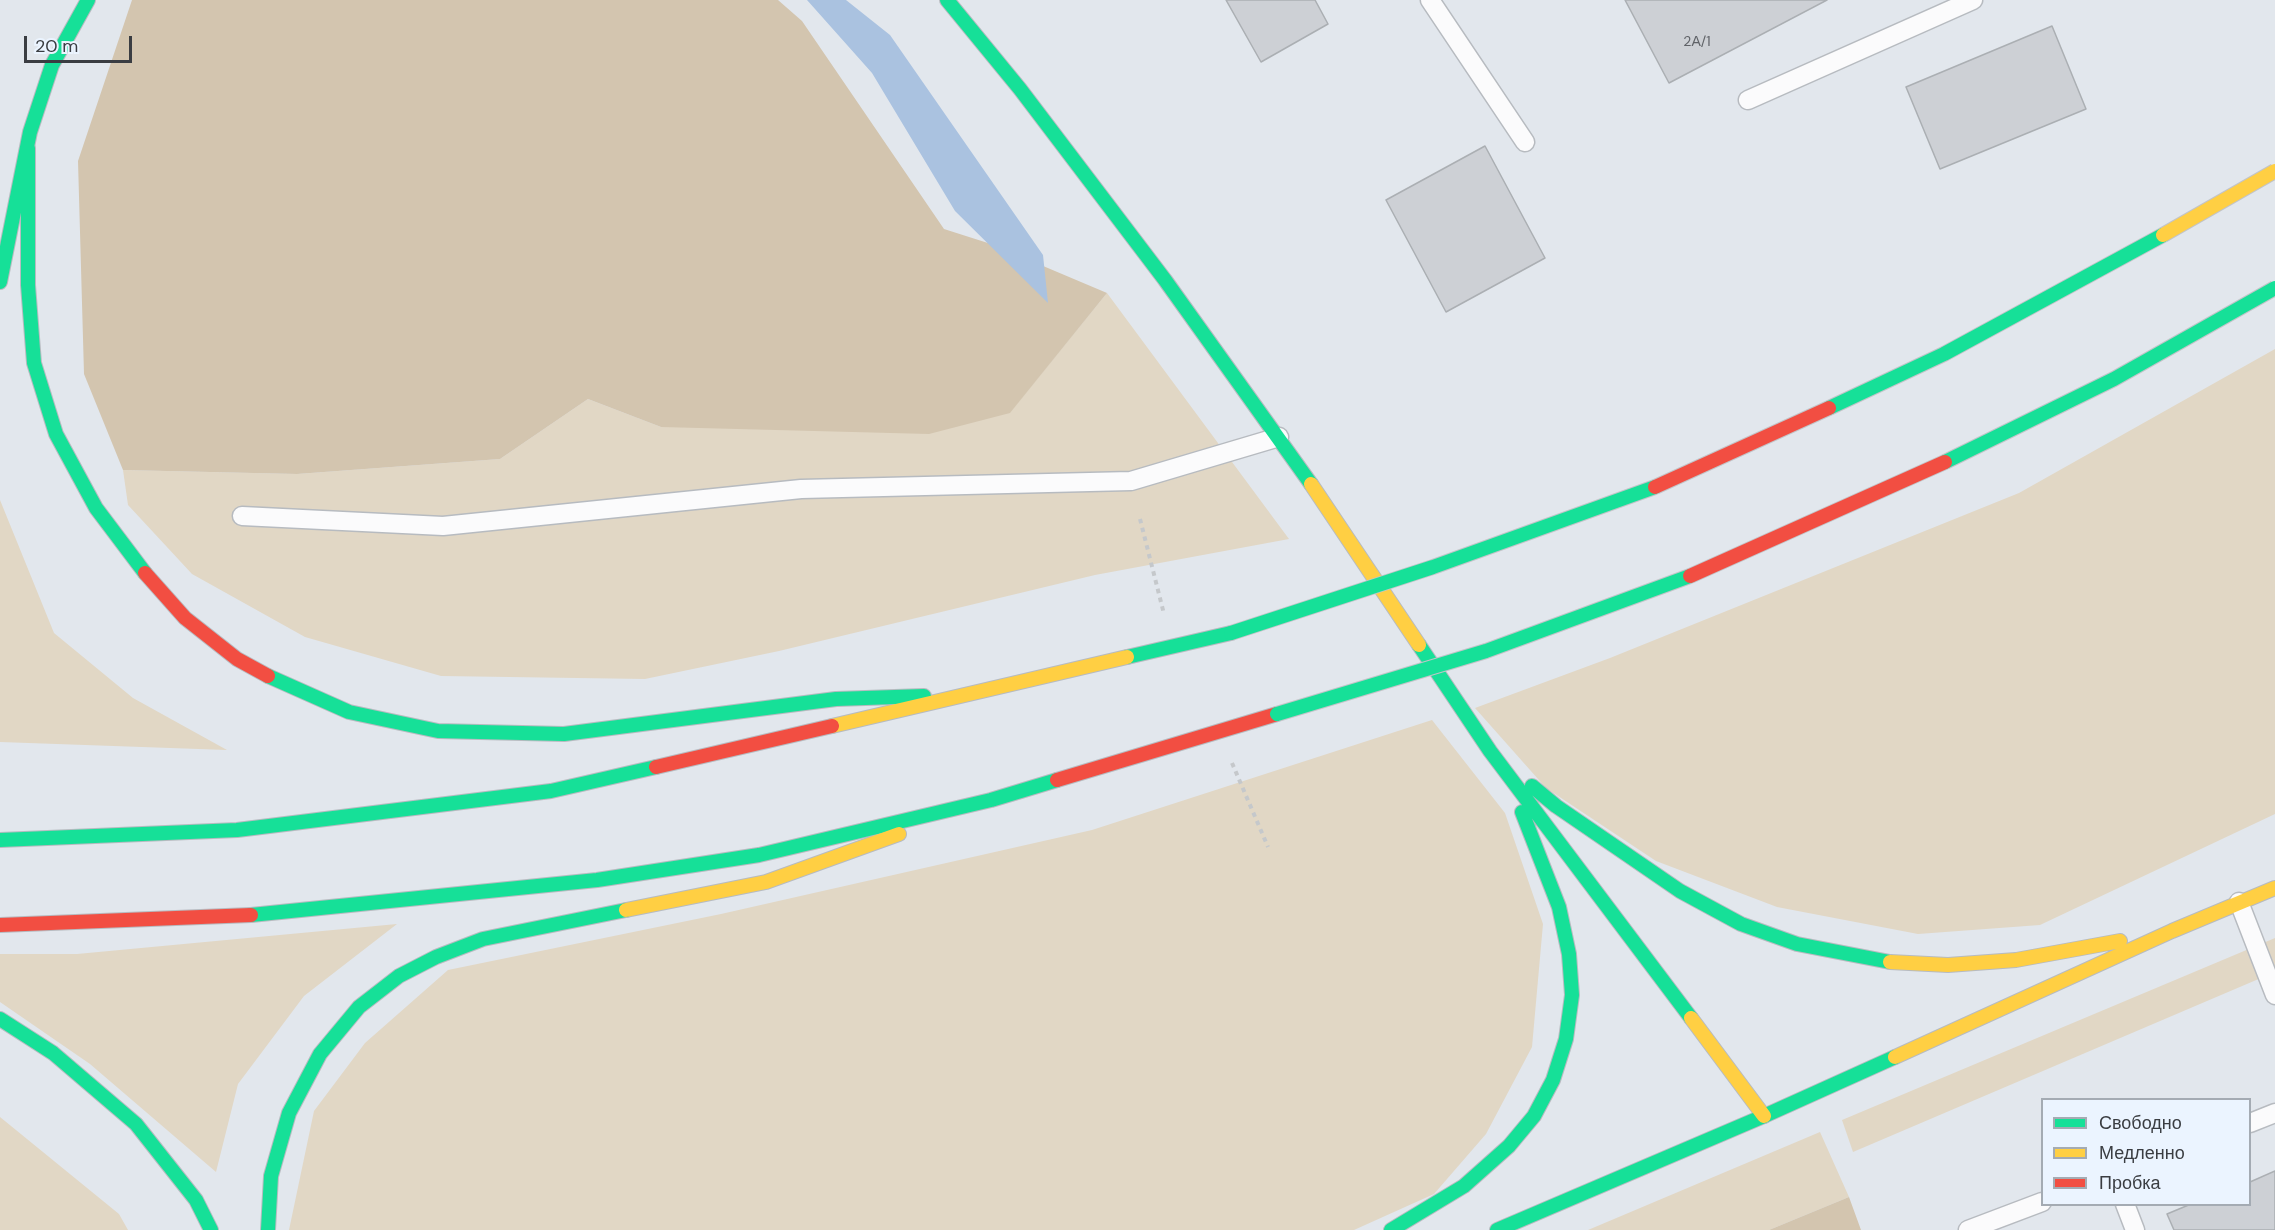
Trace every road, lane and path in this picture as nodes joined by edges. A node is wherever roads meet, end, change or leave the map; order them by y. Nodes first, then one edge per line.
1 (88, 0) edge
2 (947, 0) edge
3 (1430, 0) edge
4 (1973, 0) edge
5 (1748, 100) dead end
6 (1525, 142) dead end
7 (28, 148) junction
8 (2275, 171) edge
9 (0, 282) edge
10 (2275, 288) edge
11 (1279, 437) junction
12 (242, 516) dead end
13 (1140, 519) dead end
14 (1172, 645) junction
15 (974, 694) junction
16 (1219, 732) junction
17 (1490, 751) junction
18 (1508, 774) junction
19 (991, 800) junction
20 (0, 840) edge
21 (1268, 848) dead end
22 (2275, 888) edge
23 (2239, 902) junction
24 (0, 925) edge
25 (2172, 931) junction
26 (2275, 995) edge
27 (0, 1019) edge
28 (2275, 1113) edge
29 (1764, 1116) junction
30 (2251, 1123) edge
31 (2041, 1203) edge
32 (2126, 1206) edge
33 (211, 1230) edge
34 (268, 1230) edge
35 (1391, 1230) edge
36 (1497, 1230) edge
37 (1968, 1230) edge
38 (2135, 1230) edge

1 - 7 main road
2 - 11 main road
3 - 6 lane
4 - 5 lane
7 - 9 main road
7 - 15 main road
8 - 14 main road, bridge
10 - 16 main road, bridge
11 - 12 lane
11 - 17 main road
13 - 14 path
14 - 15 main road
15 - 20 main road
16 - 19 main road
16 - 21 path
17 - 18 main road
17 - 25 main road
18 - 29 main road
18 - 35 main road
19 - 24 main road
19 - 34 main road
22 - 23 main road
23 - 25 main road
23 - 26 lane
25 - 29 main road
27 - 33 main road
28 - 30 lane
29 - 36 main road
31 - 37 lane
32 - 38 lane

